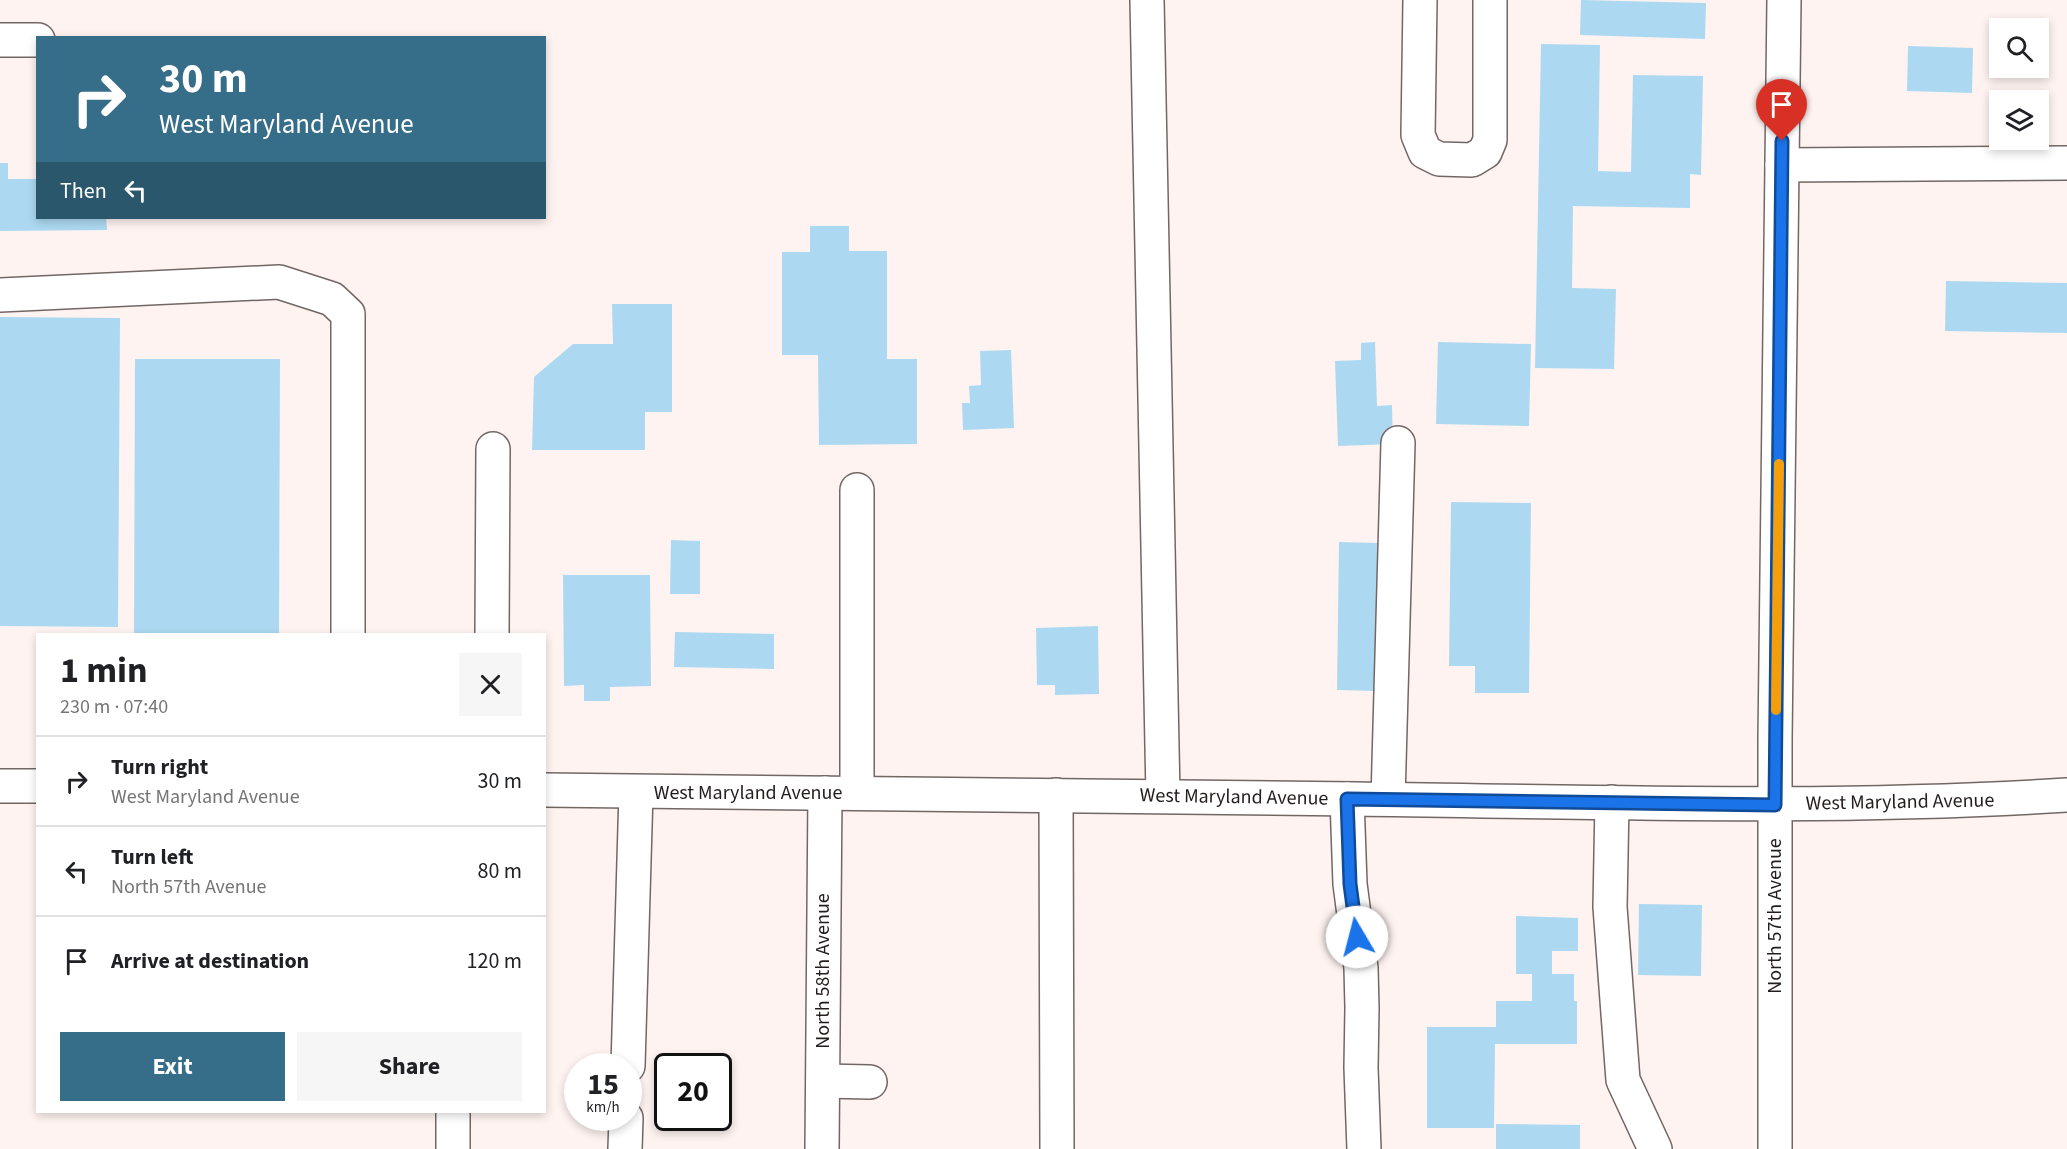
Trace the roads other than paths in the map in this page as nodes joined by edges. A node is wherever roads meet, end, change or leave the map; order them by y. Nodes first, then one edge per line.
1 (1147, 0) edge
2 (1420, 0) edge
3 (1490, 0) edge
4 (1784, 0) edge
5 (0, 39) edge
6 (36, 40) edge
7 (2067, 163) edge
8 (1782, 165) junction
9 (0, 295) edge
10 (1398, 443) dead end
11 (493, 449) dead end
12 (857, 489) dead end
13 (348, 633) edge
14 (492, 633) edge
15 (0, 786) edge
16 (36, 786) edge
17 (546, 790) edge
18 (636, 792) junction
19 (825, 793) junction
20 (857, 793) junction
21 (1056, 795) junction
22 (2067, 795) edge
23 (1163, 796) junction
24 (1347, 799) junction
25 (1388, 799) junction
26 (1612, 802) junction
27 (1775, 805) junction
28 (628, 1053) edge
29 (823, 1081) junction
30 (870, 1082) dead end
31 (453, 1113) edge
32 (626, 1131) edge
33 (453, 1149) edge
34 (625, 1149) edge
35 (822, 1149) edge
36 (1057, 1149) edge
37 (1364, 1149) edge
38 (1655, 1149) edge
39 (1775, 1149) edge

1 - 23 street
2 - 3 street
4 - 8 street, North 57th Avenue
5 - 6 street
7 - 8 street
8 - 27 street, North 57th Avenue
9 - 13 street
10 - 25 street
11 - 14 street
12 - 20 street
15 - 16 street
17 - 18 street, West Maryland Avenue
18 - 19 street, West Maryland Avenue
18 - 28 street
19 - 20 street, West Maryland Avenue
19 - 29 street, North 58th Avenue
20 - 21 street, West Maryland Avenue
21 - 23 street, West Maryland Avenue
21 - 36 street
22 - 27 street, West Maryland Avenue
23 - 24 street, West Maryland Avenue
24 - 25 street, West Maryland Avenue
24 - 37 street
25 - 26 street, West Maryland Avenue
26 - 27 street, West Maryland Avenue
26 - 38 street
27 - 39 street, North 57th Avenue
29 - 30 street
29 - 35 street, North 58th Avenue
31 - 33 street
32 - 34 street

